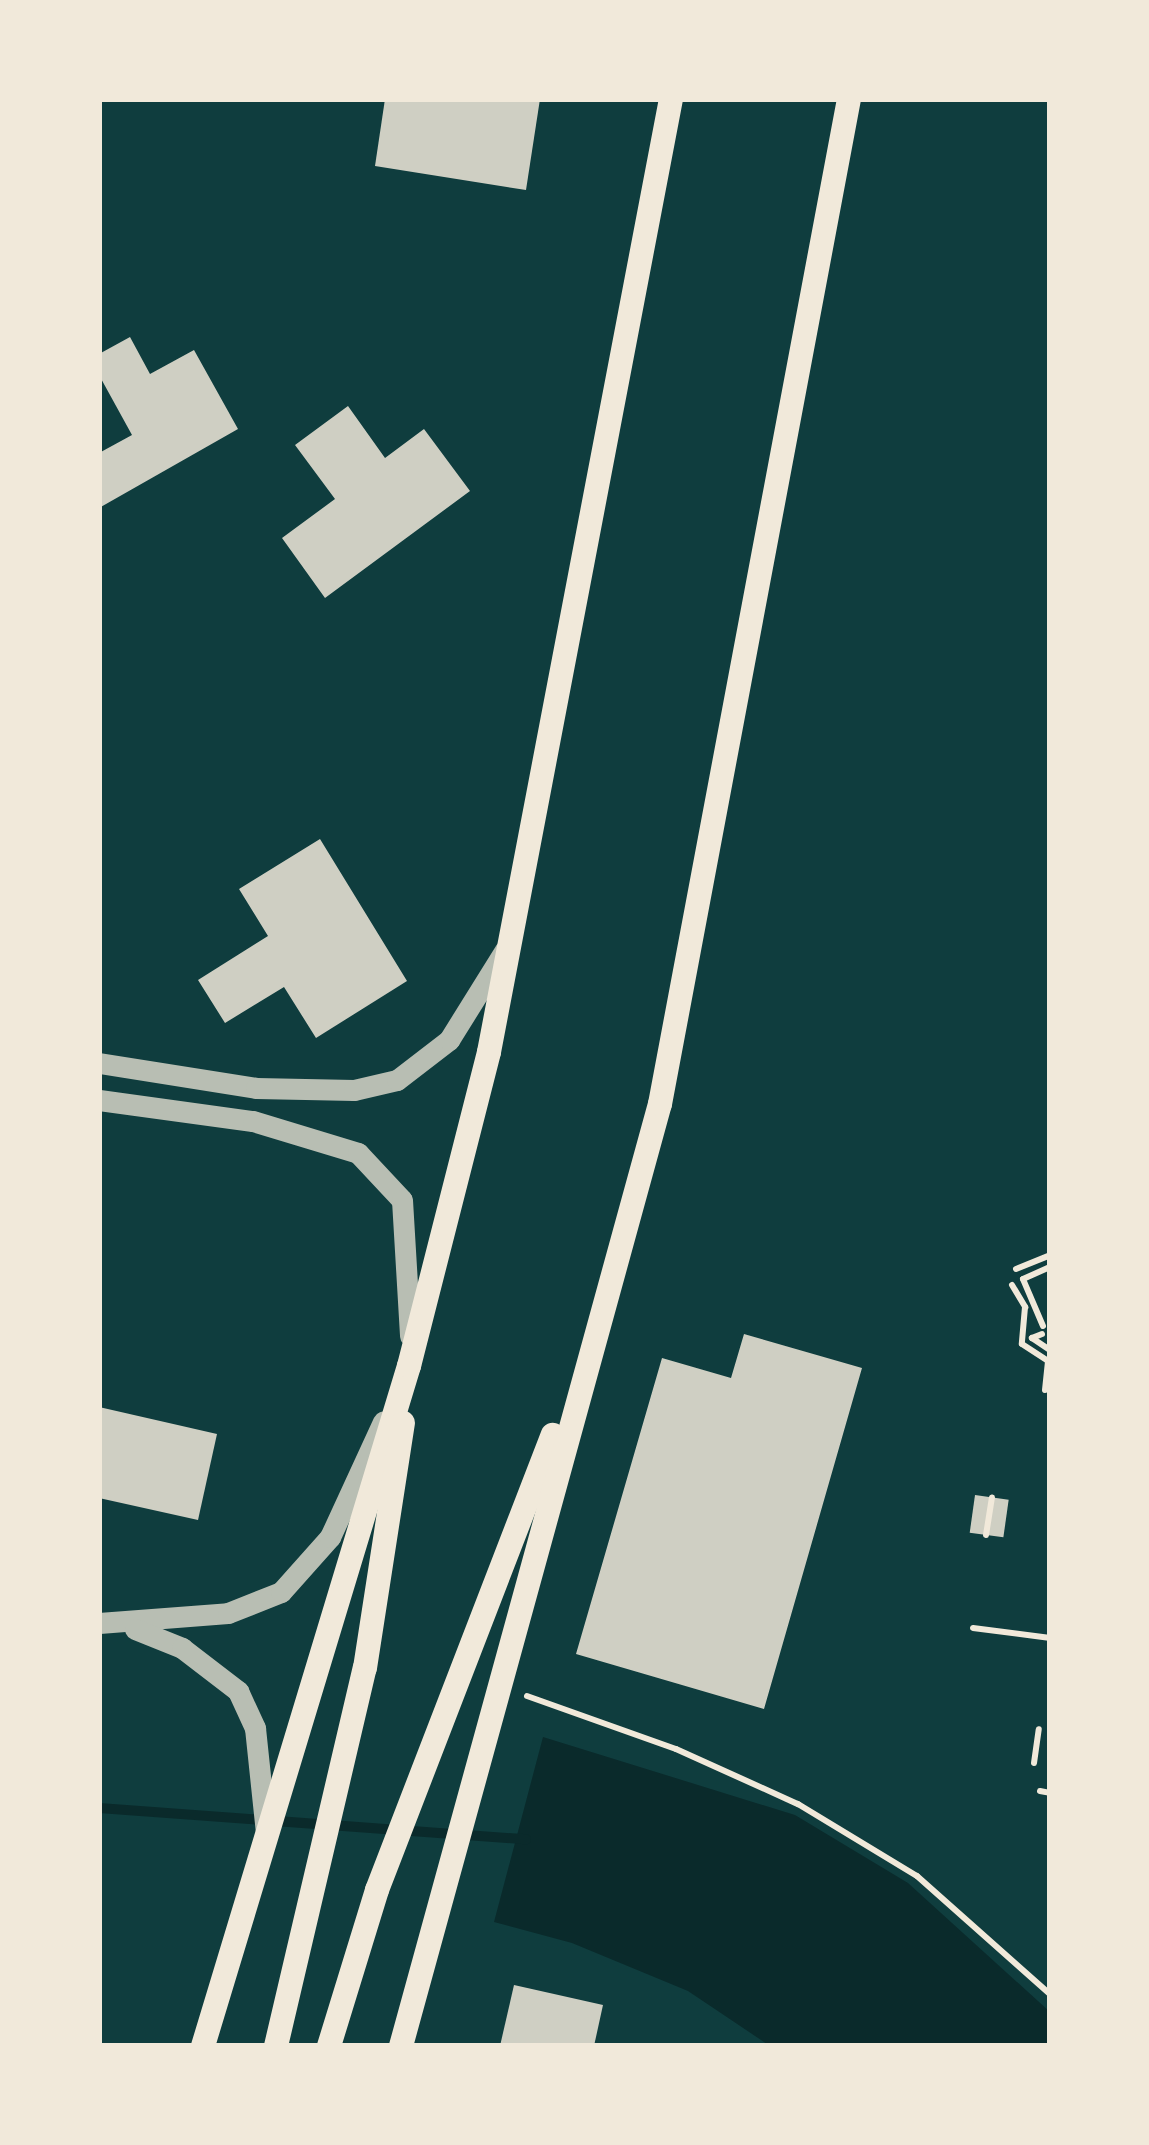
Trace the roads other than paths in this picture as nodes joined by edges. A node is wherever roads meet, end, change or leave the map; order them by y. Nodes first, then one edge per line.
1 (671, 99) edge
2 (849, 99) edge
3 (514, 934) junction
4 (99, 1063) edge
5 (99, 1100) edge
6 (588, 1347) junction
7 (409, 1366) junction
8 (108, 1623) edge
9 (266, 1835) junction
10 (203, 2046) edge
11 (277, 2046) edge
12 (328, 2046) edge
13 (401, 2046) edge

1 - 3 main road
2 - 6 main road
3 - 4 street
3 - 7 main road
5 - 7 street
6 - 12 main road
6 - 13 main road
7 - 8 street
7 - 9 main road
7 - 11 main road
8 - 9 street
9 - 10 main road

